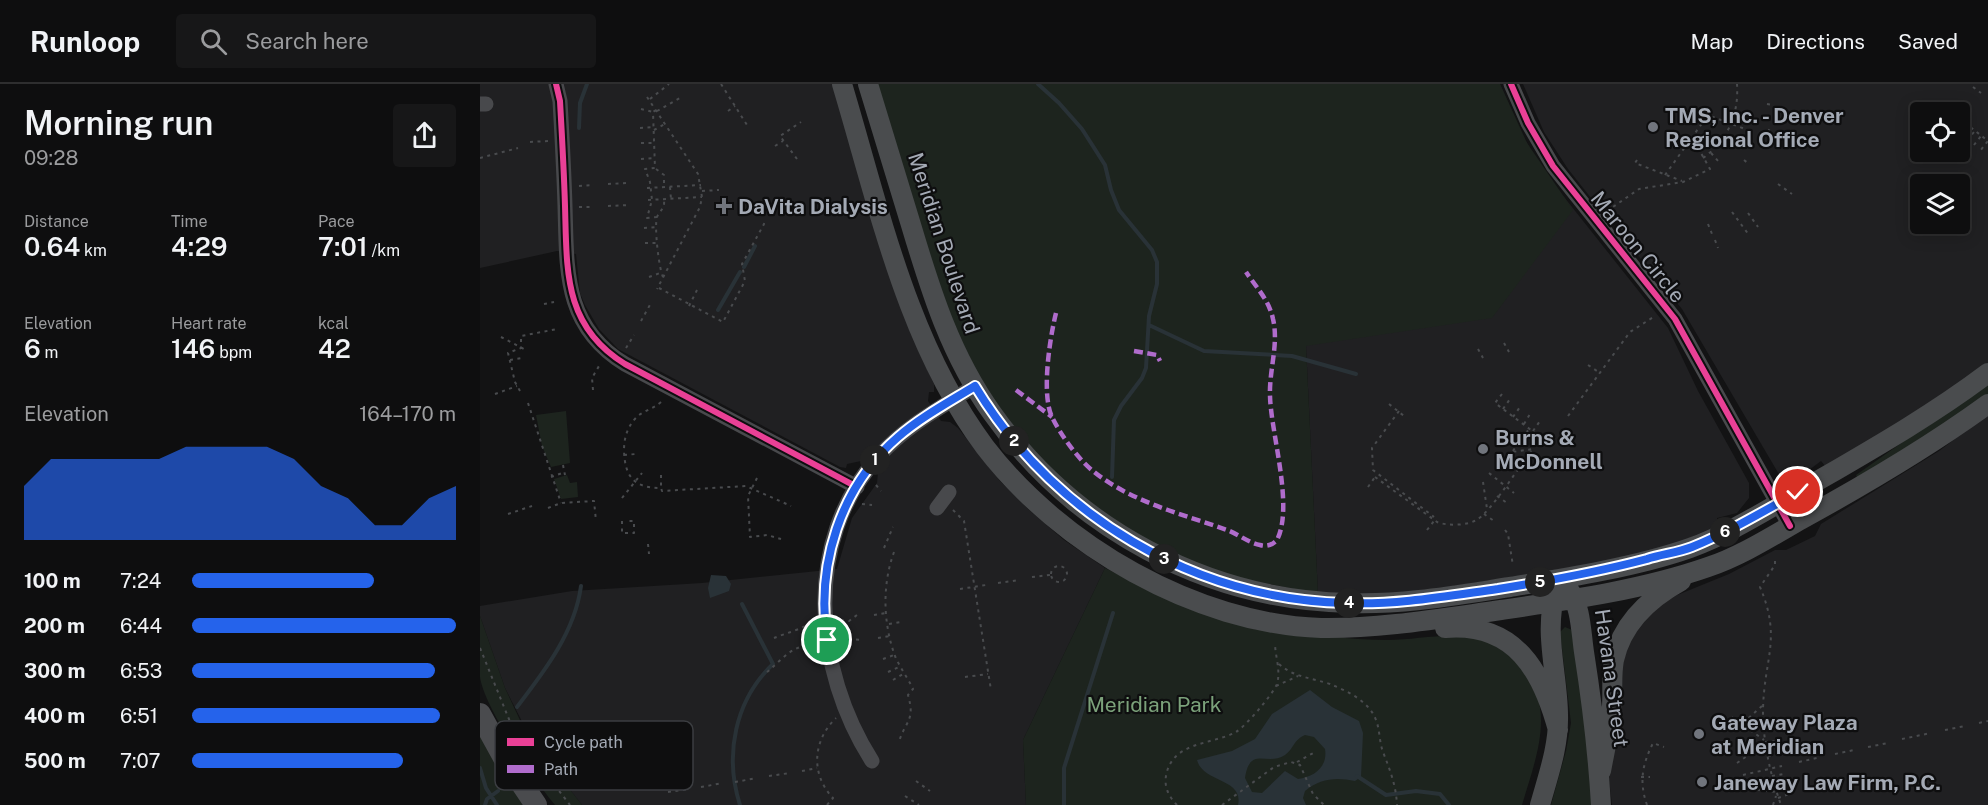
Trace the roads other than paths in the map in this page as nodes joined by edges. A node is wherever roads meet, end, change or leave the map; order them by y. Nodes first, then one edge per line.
1 (556, 84) edge
2 (842, 84) edge
3 (868, 84) edge
4 (1511, 84) edge
5 (1988, 373) edge
6 (975, 386) junction
7 (953, 399) junction
8 (1988, 404) edge
9 (857, 486) junction
10 (1777, 504) junction
11 (1790, 526) junction
12 (1708, 568) junction
13 (1560, 578) junction
14 (1576, 599) junction
15 (1552, 603) junction
16 (1327, 628) junction
17 (480, 714) edge
18 (1558, 730) junction
19 (495, 741) edge
20 (872, 761) dead end
21 (1601, 771) junction
22 (526, 790) edge
23 (536, 805) edge
24 (1540, 805) edge
25 (1601, 805) edge

1 - 9 street
2 - 7 main road
3 - 6 main road, Meridian Boulevard
4 - 10 street, Maroon Circle
5 - 10 main road, Meridian Boulevard
6 - 7 street
6 - 13 main road, Meridian Boulevard
7 - 9 street
7 - 16 main road
8 - 11 main road
9 - 20 street
10 - 11 street, Maroon Circle
10 - 13 main road, Meridian Boulevard
11 - 12 main road
12 - 14 main road
12 - 21 main road
13 - 14 main road, Havana Street
13 - 15 main road
14 - 15 main road
14 - 21 main road, Havana Street
15 - 16 main road
15 - 18 main road
16 - 18 main road
17 - 19 highway
18 - 24 main road
21 - 25 main road, Havana Street
22 - 23 highway

